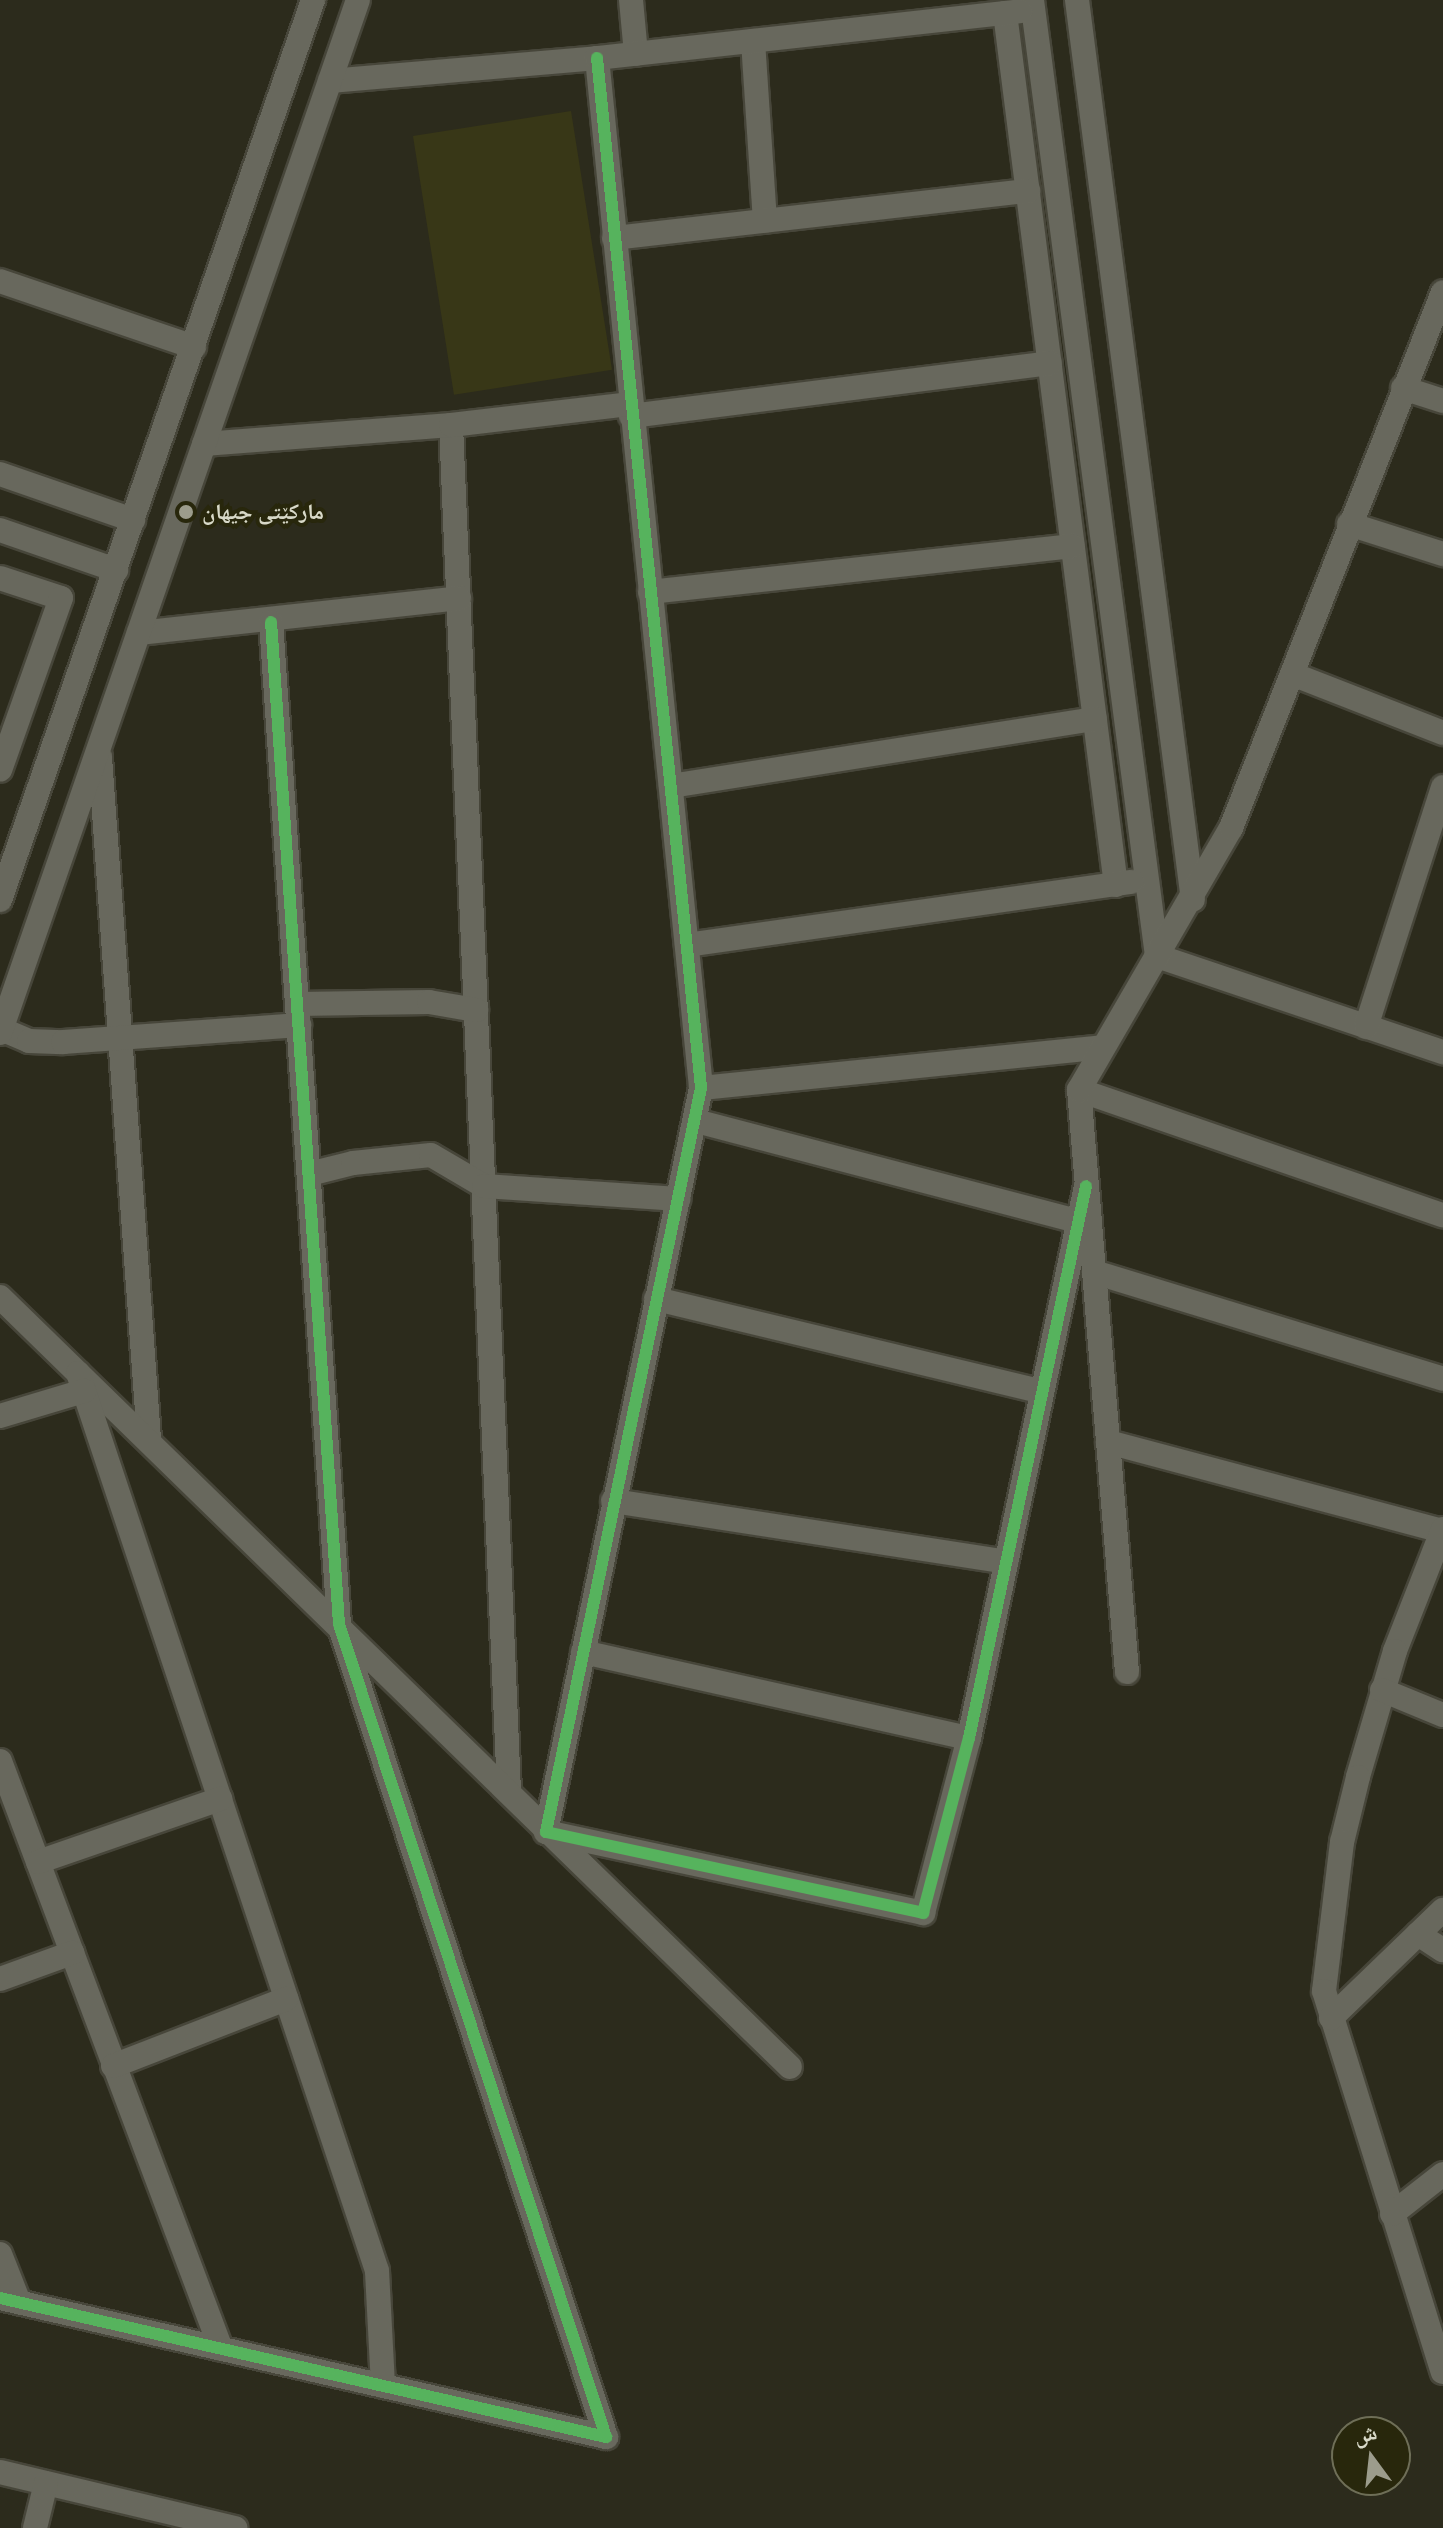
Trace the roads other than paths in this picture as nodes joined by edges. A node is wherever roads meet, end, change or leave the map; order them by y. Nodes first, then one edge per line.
1 (313, 0) edge
2 (358, 0) edge
3 (631, 0) edge
4 (1077, 0) edge
5 (1032, 5) edge
6 (1005, 13) junction
7 (753, 41) junction
8 (636, 54) junction
9 (597, 58) junction
10 (330, 81) junction
11 (1028, 191) junction
12 (765, 221) junction
13 (614, 238) junction
14 (0, 281) edge
15 (1443, 292) edge
16 (194, 347) junction
17 (1050, 363) junction
18 (1403, 388) junction
19 (1443, 401) edge
20 (630, 410) junction
21 (451, 425) junction
22 (204, 444) junction
23 (0, 474) edge
24 (133, 520) junction
25 (1349, 524) junction
26 (0, 530) edge
27 (1073, 546) junction
28 (1443, 554) edge
29 (116, 570) junction
30 (0, 578) edge
31 (650, 592) junction
32 (459, 598) junction
33 (271, 622) junction
34 (139, 633) junction
35 (1292, 674) junction
36 (1095, 719) junction
37 (1443, 733) edge
38 (99, 746) junction
39 (0, 770) edge
40 (671, 786) junction
41 (1443, 787) edge
42 (1146, 880) junction
43 (1116, 885) junction
44 (0, 900) edge
45 (1193, 900) junction
46 (687, 945) junction
47 (1157, 956) junction
48 (476, 1010) junction
49 (298, 1015) junction
50 (1366, 1027) junction
51 (1, 1031) edge
52 (120, 1035) junction
53 (1103, 1047) junction
54 (1443, 1052) edge
55 (701, 1088) junction
56 (1079, 1090) junction
57 (696, 1121) junction
58 (309, 1174) junction
59 (484, 1186) junction
60 (679, 1199) junction
61 (1443, 1215) edge
62 (1084, 1222) junction
63 (1094, 1272) junction
64 (0, 1297) edge
65 (656, 1299) junction
66 (76, 1367) junction
67 (1443, 1379) edge
68 (84, 1391) junction
69 (1042, 1392) junction
70 (0, 1416) edge
71 (149, 1439) junction
72 (1108, 1442) junction
73 (613, 1501) junction
74 (1440, 1542) edge
75 (1006, 1562) junction
76 (339, 1624) junction
77 (583, 1652) junction
78 (1127, 1672) dead end
79 (1382, 1690) junction
80 (1443, 1715) edge
81 (969, 1738) junction
82 (0, 1761) edge
83 (509, 1792) junction
84 (220, 1799) junction
85 (546, 1832) junction
86 (38, 1862) junction
87 (1443, 1910) edge
88 (1418, 1934) junction
89 (1443, 1950) edge
90 (72, 1953) junction
91 (0, 1979) edge
92 (286, 1999) junction
93 (1331, 2018) junction
94 (113, 2066) junction
95 (790, 2067) dead end
96 (1443, 2174) edge
97 (1392, 2214) junction
98 (0, 2254) edge
99 (9, 2300) edge
100 (1436, 2329) edge
101 (221, 2349) junction
102 (1443, 2372) edge
103 (383, 2386) junction
104 (0, 2472) edge
105 (46, 2483) junction
106 (35, 2528) edge
107 (235, 2528) edge

1 - 16 street
2 - 10 street
3 - 8 street
4 - 45 street
5 - 6 street
5 - 42 street
6 - 7 street
6 - 11 street
7 - 8 street
7 - 12 street
8 - 9 street
9 - 10 street
9 - 13 street
10 - 22 street
11 - 12 street
11 - 17 street
12 - 13 street
13 - 20 street
14 - 16 street
15 - 18 street
16 - 24 street
17 - 20 street
17 - 27 street
18 - 19 street
18 - 25 street
20 - 21 street
20 - 31 street
21 - 22 street
21 - 32 street
22 - 34 street
23 - 24 street
24 - 29 street
25 - 28 street
25 - 35 street
26 - 29 street
27 - 31 street
27 - 36 street
29 - 44 street
30 - 39 street
31 - 40 street
32 - 33 street
32 - 48 street
33 - 34 street
33 - 49 street
34 - 38 street
35 - 37 street
35 - 45 street
36 - 40 street
36 - 43 street
38 - 51 street
38 - 52 street
40 - 46 street
41 - 50 street
42 - 43 street
42 - 47 street
43 - 46 street
45 - 47 street
46 - 55 street
47 - 50 street
47 - 53 street
48 - 49 street
48 - 59 street
49 - 52 street
49 - 58 street
50 - 54 street
51 - 52 street
52 - 71 street
53 - 55 street
53 - 56 street
55 - 57 street
56 - 61 street
56 - 62 street
57 - 60 street
57 - 62 street
58 - 59 street
58 - 76 street
59 - 60 street
59 - 83 street
60 - 65 street
62 - 63 street
62 - 69 street
63 - 67 street
63 - 72 street
64 - 66 street
65 - 69 street
65 - 73 street
66 - 68 street
66 - 71 street
68 - 70 street
68 - 84 street
69 - 75 street
71 - 76 street
72 - 74 street
72 - 78 street
73 - 75 street
73 - 77 street
74 - 79 street
75 - 81 street
76 - 83 street
76 - 103 street
77 - 81 street
77 - 85 street
79 - 80 street
79 - 93 street
81 - 85 street
82 - 86 street
83 - 85 street
84 - 86 street
84 - 92 street
85 - 95 street
86 - 90 street
87 - 88 street
88 - 89 street
88 - 93 street
90 - 91 street
90 - 94 street
92 - 94 street
92 - 103 street
93 - 97 street
94 - 101 street
96 - 97 street
97 - 100 street
98 - 99 street
99 - 101 street
100 - 102 street
101 - 103 street
104 - 105 street
105 - 106 street
105 - 107 street

